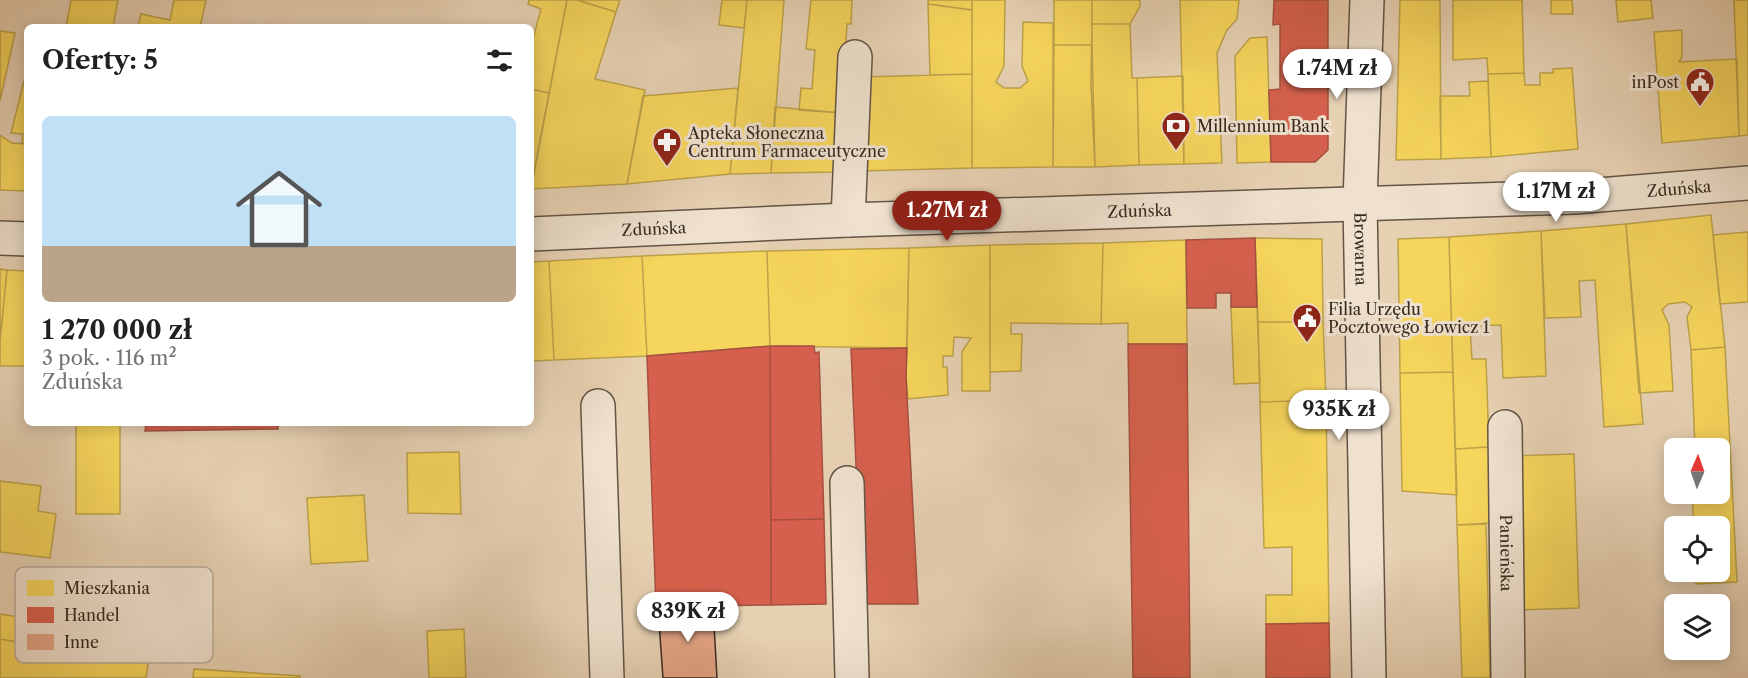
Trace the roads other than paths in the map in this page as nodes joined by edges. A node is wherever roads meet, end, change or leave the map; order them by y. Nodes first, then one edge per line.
1 (1367, 0) edge
2 (855, 57) dead end
3 (1748, 183) edge
4 (1360, 203) junction
5 (848, 220) junction
6 (534, 234) edge
7 (0, 238) edge
8 (24, 239) edge
9 (598, 406) dead end
10 (1505, 428) dead end
11 (847, 483) dead end
12 (608, 678) edge
13 (852, 678) edge
14 (1369, 678) edge
15 (1508, 678) edge

1 - 4 street, Browarna
2 - 5 street
3 - 4 street, Zduńska
4 - 5 street, Zduńska
4 - 14 street, Browarna
5 - 6 street, Zduńska
7 - 8 street
9 - 12 street
10 - 15 street, Panieńska
11 - 13 street

